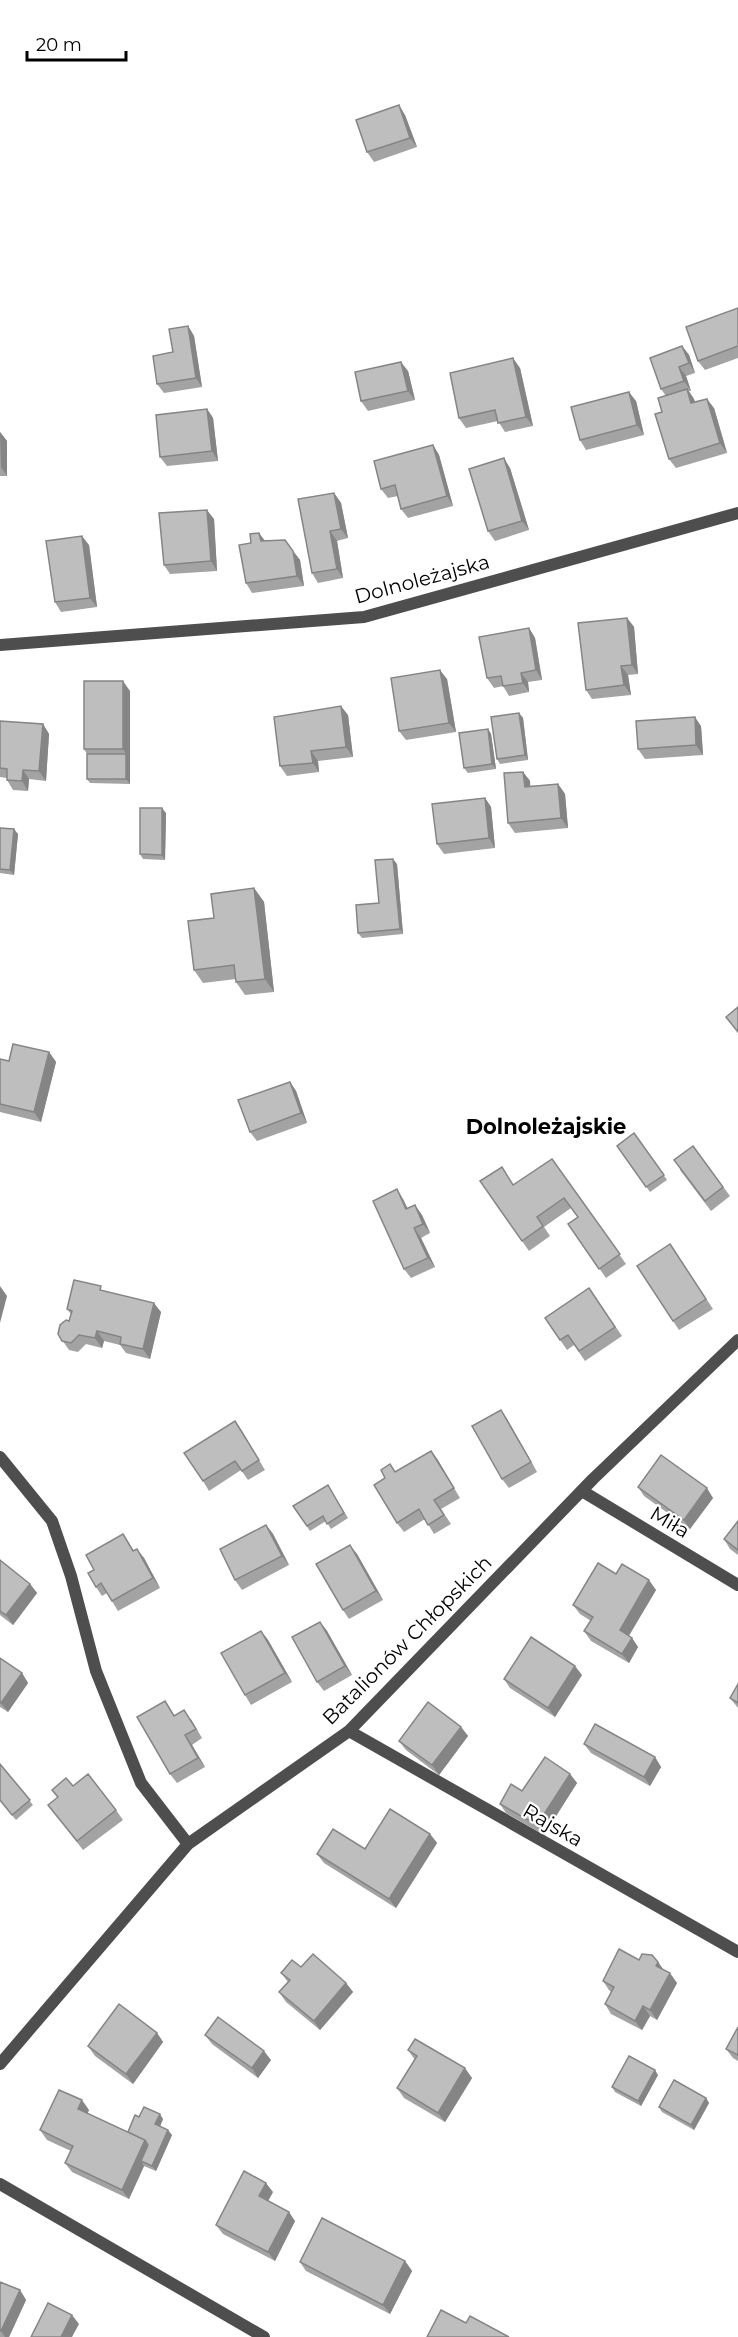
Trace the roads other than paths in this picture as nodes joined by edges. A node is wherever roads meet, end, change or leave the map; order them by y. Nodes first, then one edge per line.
1 (738, 513) edge
2 (0, 645) edge
3 (738, 1340) edge
4 (0, 1457) edge
5 (582, 1491) junction
6 (738, 1585) edge
7 (349, 1731) junction
8 (188, 1844) junction
9 (738, 1952) edge
10 (0, 2064) edge
11 (0, 2184) edge
12 (264, 2337) edge

1 - 2 street, Dolnoleżajska
3 - 5 street, Batalionów Chłopskich
4 - 8 street
5 - 6 street, Miła
5 - 7 street, Batalionów Chłopskich
7 - 8 street, Batalionów Chłopskich
7 - 9 street, Rajska
8 - 10 street, Batalionów Chłopskich
11 - 12 street

